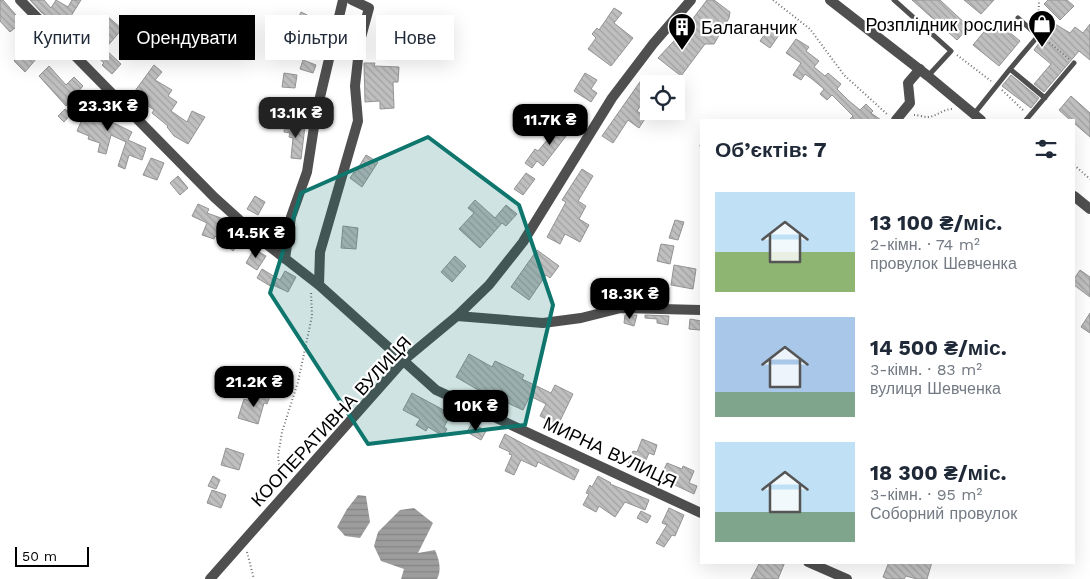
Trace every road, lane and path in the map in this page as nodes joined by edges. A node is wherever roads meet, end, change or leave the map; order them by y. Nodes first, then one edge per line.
1 (20, 0) edge
2 (343, 0) edge
3 (352, 0) edge
4 (691, 0) edge
5 (773, 0) edge
6 (830, 0) edge
7 (894, 0) edge
8 (1038, 0) edge
9 (1018, 18) dead end
10 (1038, 36) junction
11 (1074, 63) joint
12 (1010, 69) junction
13 (924, 72) junction
14 (1045, 98) junction
15 (953, 109) dead end
16 (910, 114) dead end
17 (977, 117) edge
18 (894, 119) edge
19 (896, 119) edge
20 (1027, 119) edge
21 (1075, 166) edge
22 (1090, 179) edge
23 (1075, 197) edge
24 (1090, 209) edge
25 (286, 259) junction
26 (308, 277) junction
27 (318, 285) junction
28 (700, 310) edge
29 (457, 316) junction
30 (404, 360) junction
31 (291, 488) junction
32 (700, 513) edge
33 (244, 540) junction
34 (813, 564) edge
35 (210, 579) edge
36 (254, 579) edge
37 (847, 579) edge

1 - 25 street, МИРНА ВУЛИЦЯ
2 - 25 street
3 - 27 street
4 - 29 street, КООПЕРАТИВНА ВУЛИЦЯ
5 - 18 path
6 - 13 street
7 - 13 lane
8 - 10 path
9 - 10 lane
10 - 11 path
10 - 12 lane
11 - 14 lane
12 - 14 lane
12 - 17 lane
13 - 17 street
13 - 19 street
14 - 20 lane
15 - 16 path
21 - 22 path
23 - 24 street
25 - 26 street, МИРНА ВУЛИЦЯ
26 - 27 street, МИРНА ВУЛИЦЯ
26 - 31 path
27 - 30 street, МИРНА ВУЛИЦЯ
28 - 29 street
29 - 30 street, КООПЕРАТИВНА ВУЛИЦЯ
30 - 31 street, КООПЕРАТИВНА ВУЛИЦЯ
30 - 32 street, МИРНА ВУЛИЦЯ
31 - 33 street, КООПЕРАТИВНА ВУЛИЦЯ
33 - 35 street, КООПЕРАТИВНА ВУЛИЦЯ
33 - 36 path
34 - 37 street

